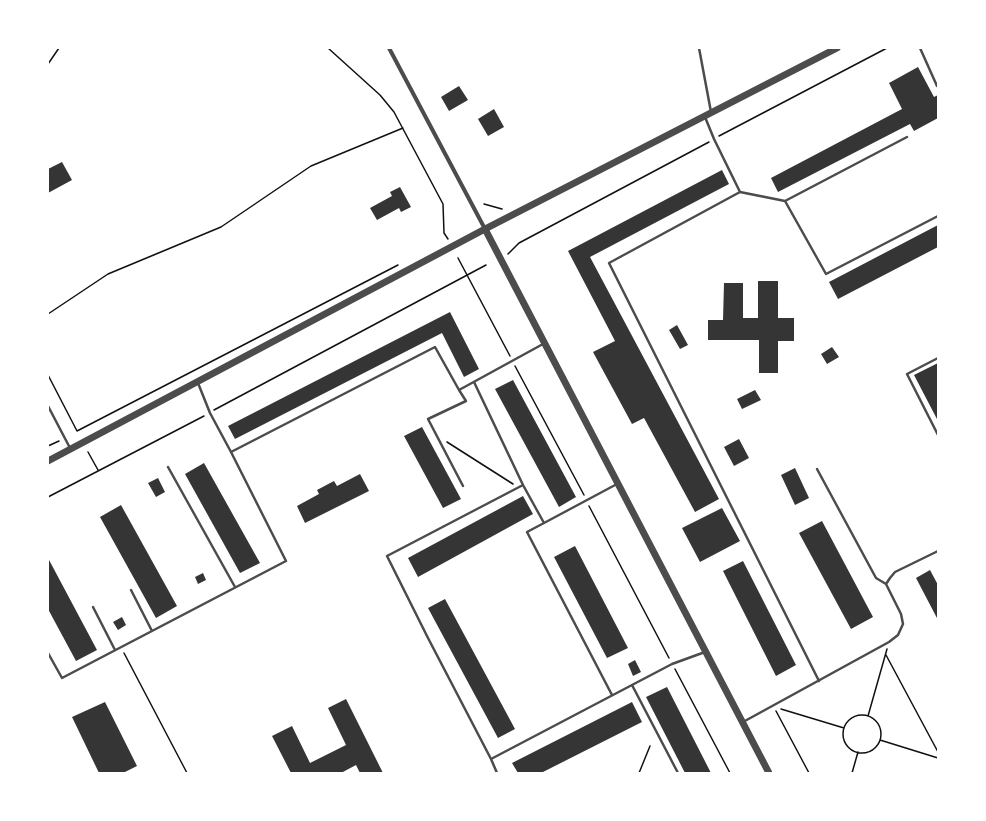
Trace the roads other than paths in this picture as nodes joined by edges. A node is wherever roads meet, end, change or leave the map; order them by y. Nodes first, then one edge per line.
1 (390, 48) edge
2 (699, 48) edge
3 (837, 48) edge
4 (920, 48) edge
5 (937, 86) edge
6 (708, 114) junction
7 (907, 137) dead end
8 (740, 192) junction
9 (785, 201) junction
10 (938, 216) edge
11 (485, 229) junction
12 (545, 343) junction
13 (938, 358) edge
14 (198, 382) junction
15 (474, 382) junction
16 (459, 390) junction
17 (48, 406) edge
18 (938, 435) edge
19 (71, 449) junction
20 (231, 452) junction
21 (48, 461) edge
22 (168, 467) dead end
23 (817, 469) dead end
24 (618, 484) junction
25 (523, 485) junction
26 (463, 486) dead end
27 (544, 523) junction
28 (938, 551) edge
29 (886, 584) junction
30 (235, 587) junction
31 (131, 590) dead end
32 (93, 607) dead end
33 (152, 631) junction
34 (115, 650) junction
35 (706, 652) junction
36 (48, 653) edge
37 (819, 681) junction
38 (632, 685) junction
39 (612, 695) junction
40 (742, 722) junction
41 (491, 758) junction
42 (498, 773) edge
43 (678, 773) edge
44 (769, 773) edge

1 - 11 street
2 - 6 lane
3 - 6 street
4 - 5 lane
6 - 8 lane
6 - 11 street
7 - 9 lane
8 - 9 lane
8 - 37 lane
9 - 10 lane
11 - 12 street
11 - 14 street
12 - 15 lane
12 - 24 street
13 - 18 lane
14 - 19 street
14 - 20 lane
15 - 16 lane
15 - 25 lane
16 - 20 lane
16 - 26 lane
17 - 19 lane
19 - 21 street
20 - 30 lane
22 - 30 lane
23 - 29 lane
24 - 27 lane
24 - 35 street
25 - 27 lane
25 - 41 lane
27 - 39 lane
28 - 29 lane
29 - 37 lane
30 - 33 lane
31 - 33 lane
32 - 34 lane
33 - 34 lane
34 - 36 lane
35 - 38 lane
35 - 40 street
37 - 40 lane
38 - 39 lane
38 - 43 lane
39 - 41 lane
40 - 44 street
41 - 42 lane

